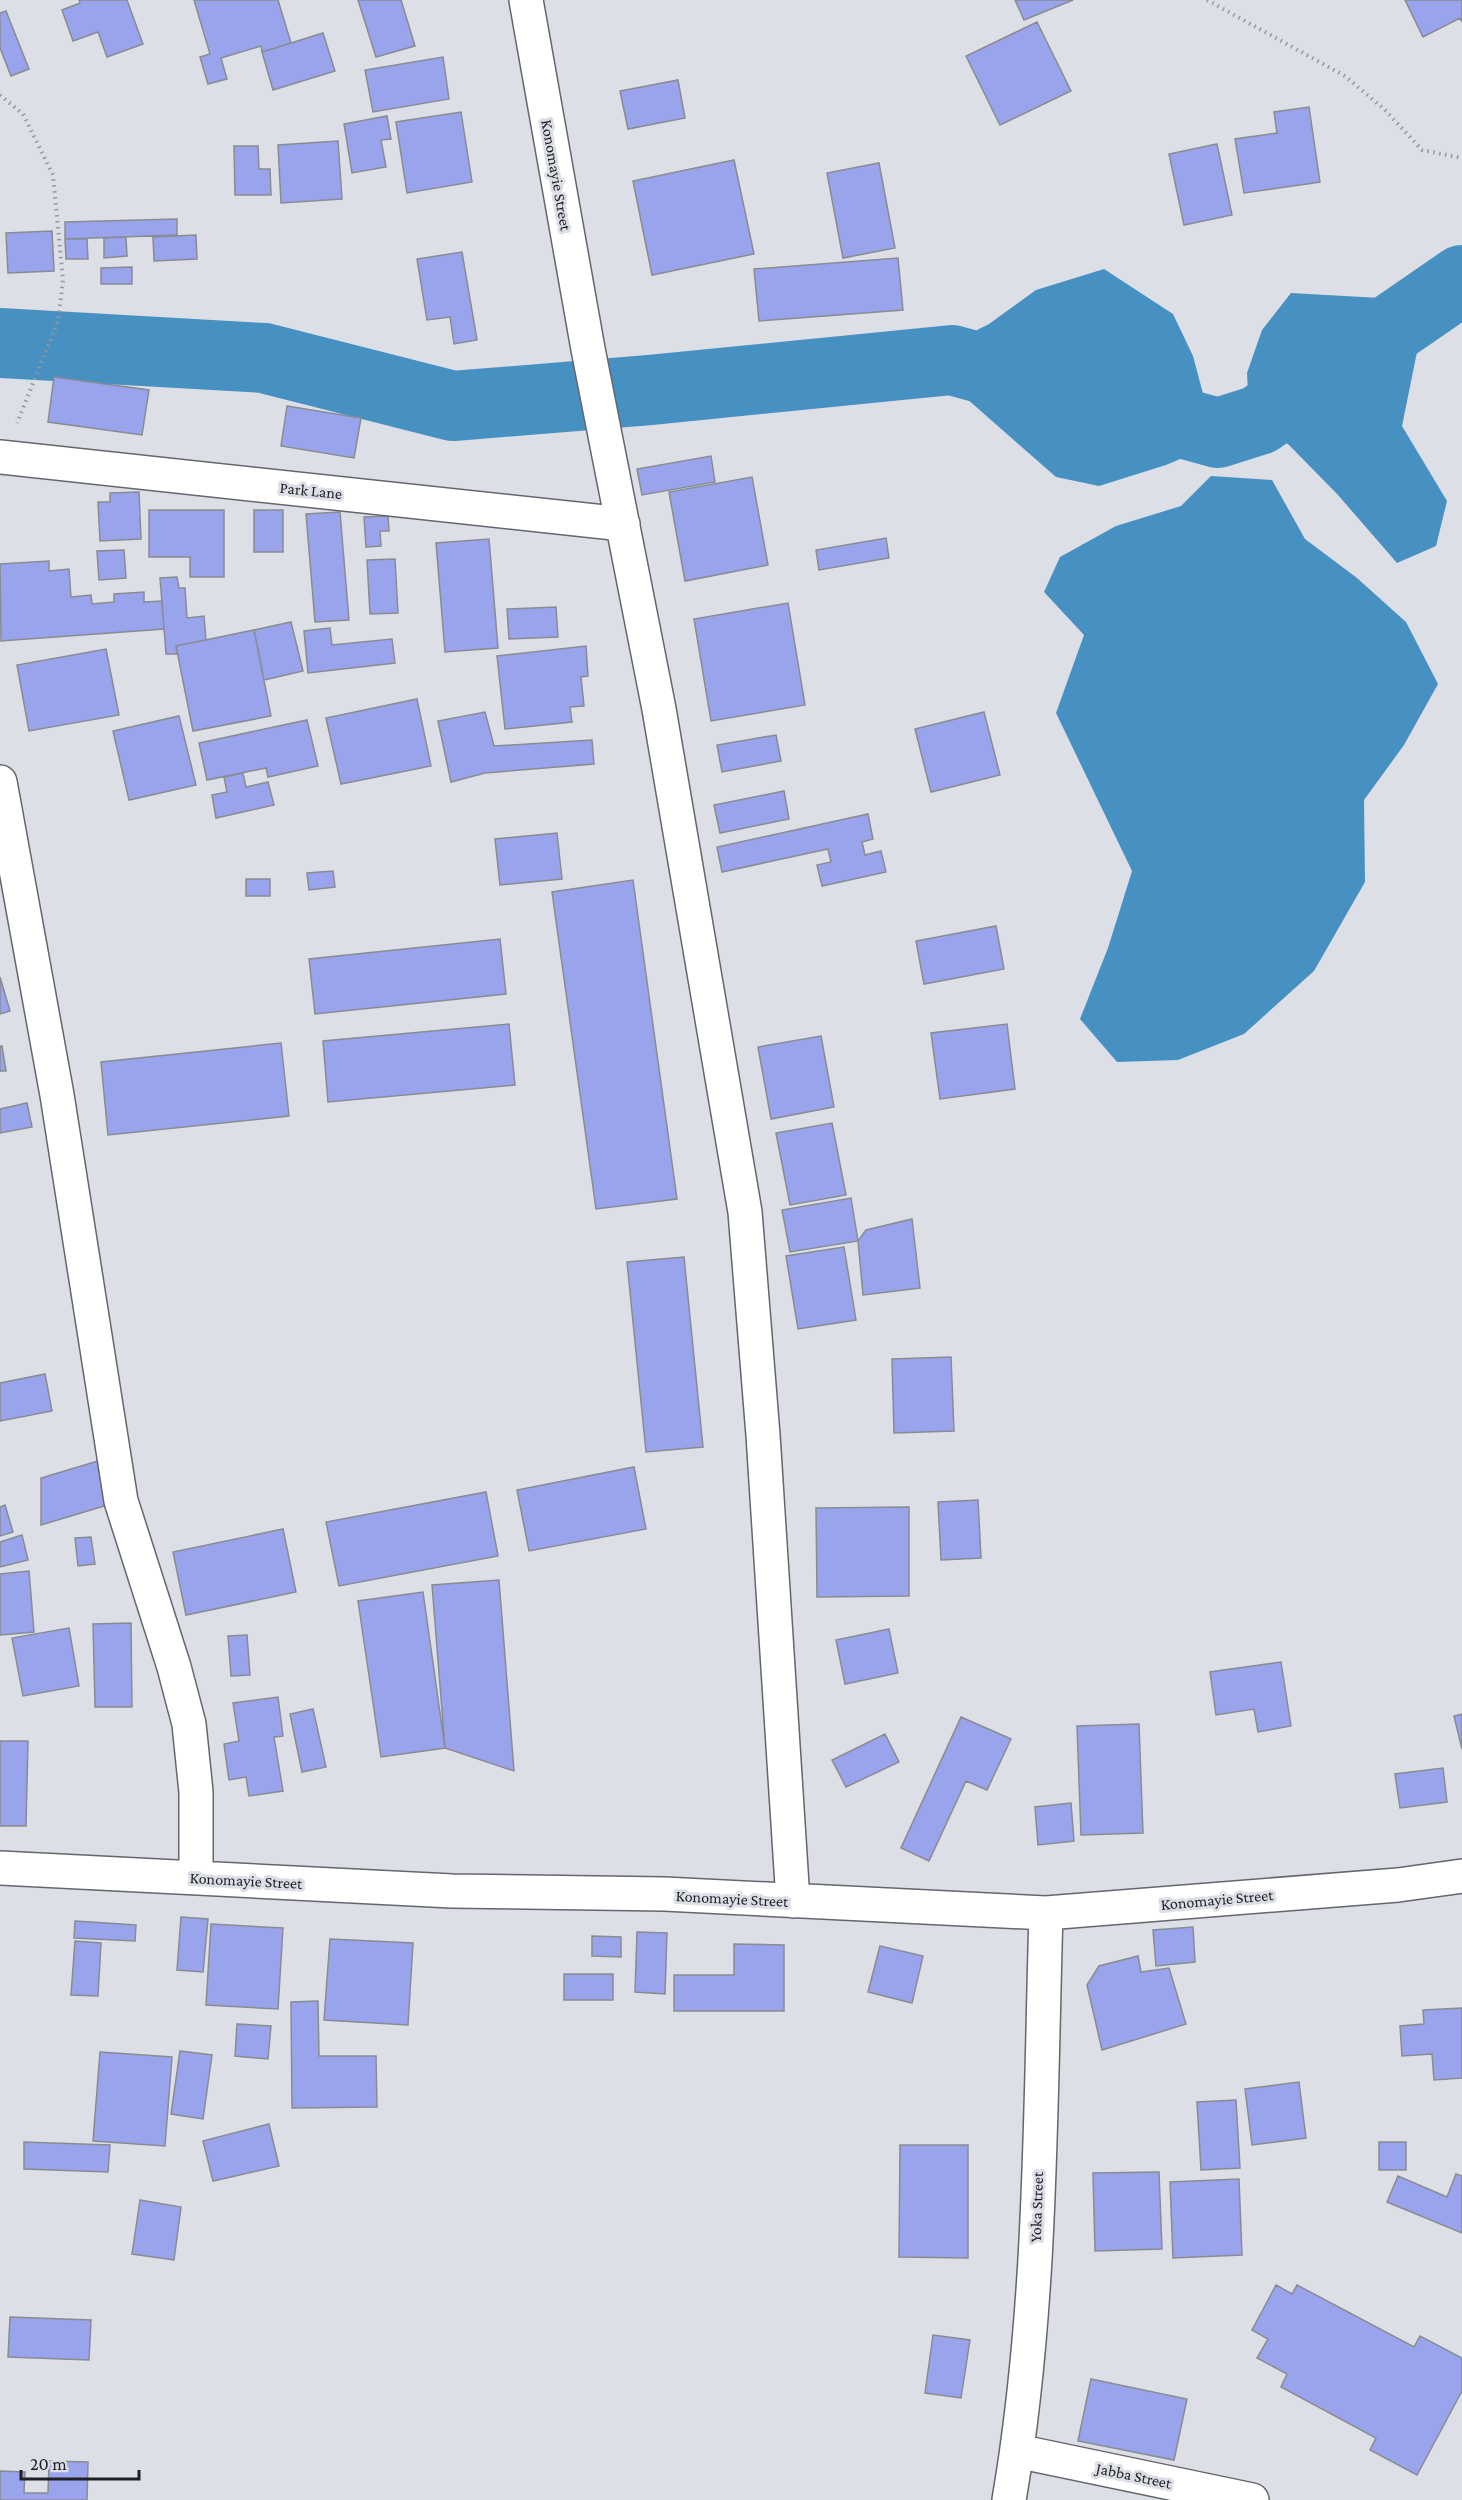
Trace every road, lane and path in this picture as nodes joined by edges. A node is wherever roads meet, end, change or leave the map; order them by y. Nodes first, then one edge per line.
1 (526, 0) edge
2 (1207, 0) edge
3 (0, 95) edge
4 (1462, 158) edge
5 (2, 457) edge
6 (623, 524) junction
7 (0, 782) edge
8 (0, 1868) edge
9 (1462, 1876) edge
10 (196, 1877) junction
11 (793, 1901) junction
12 (1046, 1913) junction
13 (1017, 2451) junction
14 (1009, 2500) edge
15 (1251, 2500) edge

1 - 6 street, Konomayie Street
2 - 4 path
3 - 5 path
5 - 6 street, Park Lane
6 - 11 street, Konomayie Street
7 - 10 street
8 - 10 street, Konomayie Street
9 - 12 street, Konomayie Street
10 - 11 street, Konomayie Street
11 - 12 street, Konomayie Street
12 - 13 street, Yoka Street
13 - 14 street, Yoka Street
13 - 15 street, Jabba Street

